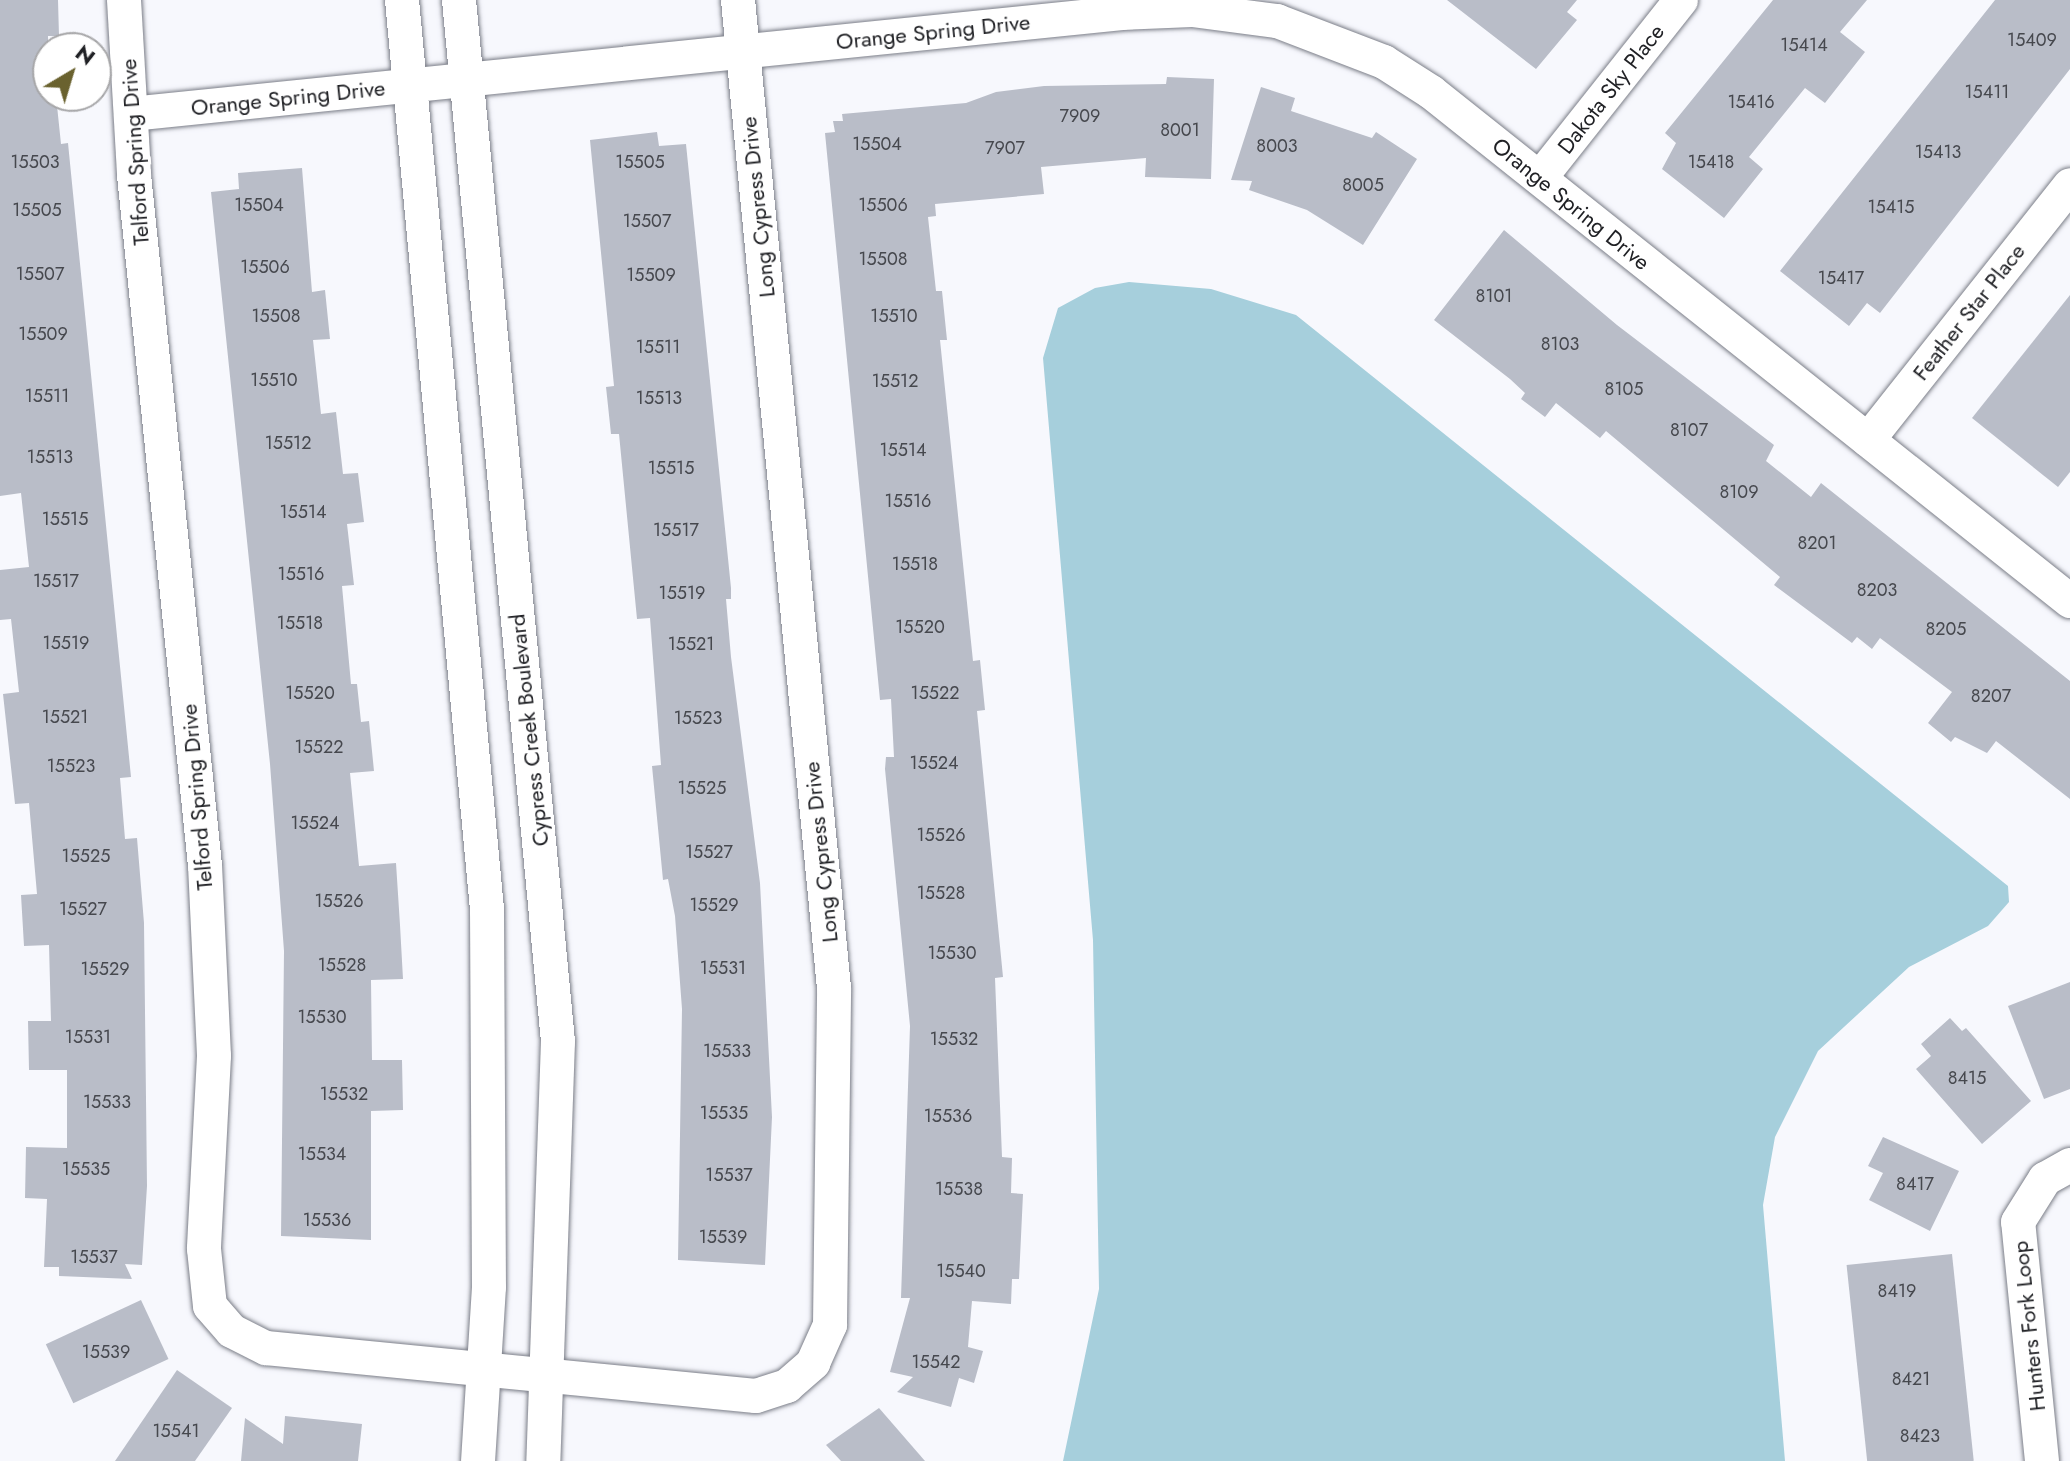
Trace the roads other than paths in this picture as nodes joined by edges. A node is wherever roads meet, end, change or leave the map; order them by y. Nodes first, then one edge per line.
1 (124, 0) edge
2 (402, 0) edge
3 (459, 0) edge
4 (738, 0) edge
5 (1681, 0) edge
6 (1156, 6) edge
7 (743, 52) junction
8 (465, 80) junction
9 (410, 85) junction
10 (131, 114) junction
11 (1540, 178) junction
12 (2070, 185) edge
13 (1868, 440) junction
14 (2070, 601) edge
15 (2070, 1165) edge
16 (484, 1369) junction
17 (546, 1375) junction
18 (478, 1461) edge
19 (543, 1461) edge
20 (2042, 1461) edge

1 - 10 street, Telford Spring Drive
2 - 9 street
3 - 8 street, Cypress Creek Boulevard
4 - 7 street, Long Cypress Drive
5 - 11 street, Dakota Sky Place
6 - 7 street, Orange Spring Drive
6 - 11 street, Orange Spring Drive
7 - 8 street, Orange Spring Drive
7 - 17 street, Long Cypress Drive
8 - 9 street, Orange Spring Drive
8 - 17 street, Cypress Creek Boulevard
9 - 10 street, Orange Spring Drive
9 - 16 street
10 - 16 street, Telford Spring Drive
11 - 13 street, Orange Spring Drive
12 - 13 street, Feather Star Place
13 - 14 street, Orange Spring Drive
15 - 20 street, Hunters Fork Loop
16 - 17 street, Long Cypress Drive
16 - 18 street
17 - 19 street, Cypress Creek Boulevard

